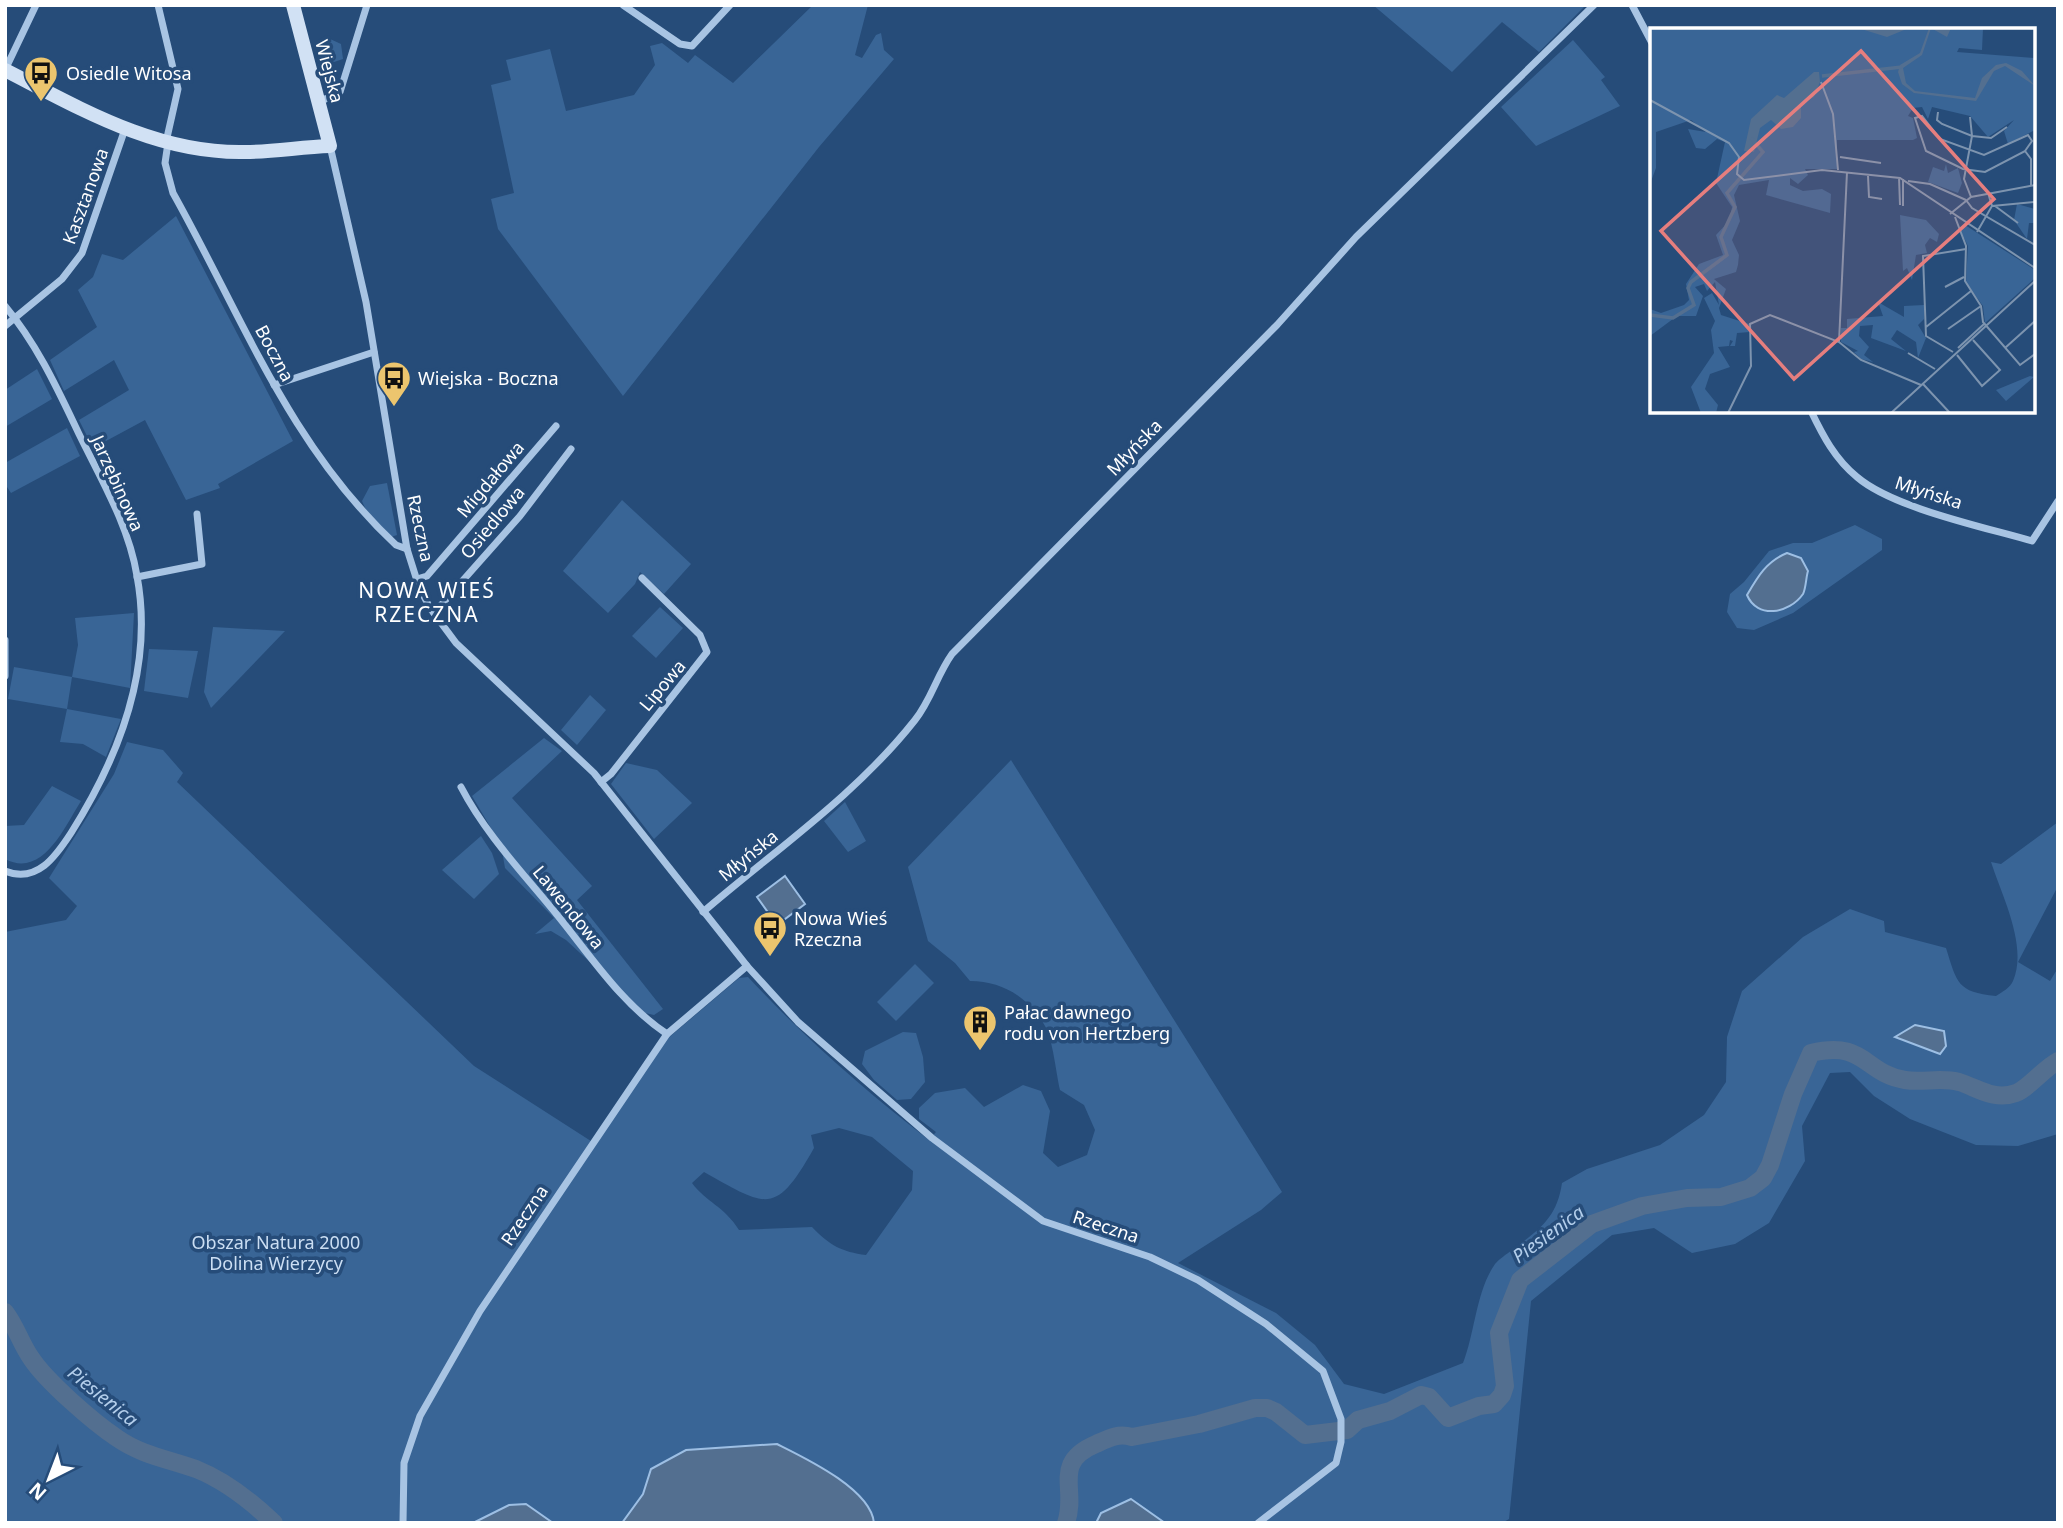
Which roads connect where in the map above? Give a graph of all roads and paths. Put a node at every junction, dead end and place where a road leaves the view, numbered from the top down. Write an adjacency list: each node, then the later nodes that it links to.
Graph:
1 (36, 5): 10 (street)
2 (158, 5): 13 (street, Boczna)
3 (293, 5): 11 (street, Wiejska)
4 (367, 5): 11 (street)
5 (623, 5): 6 (street)
6 (730, 5)
7 (1594, 5): 35 (street, Młyńska)
8 (1632, 5): 9 (street)
9 (1650, 39)
10 (5, 70): 12 (street)
11 (319, 102): 14 (street, Wiejska)
12 (125, 129): 13 (street); 16 (street, Kasztanowa)
13 (167, 143): 14 (street); 19 (street, Boczna)
14 (330, 146): 18 (street, Rzeczna)
15 (5, 306): 16 (street, Jarzębinowa)
16 (15, 318): 17 (street, Kasztanowa); 26 (street, Jarzębinowa)
17 (5, 326)
18 (374, 352): 19 (street); 25 (street, Rzeczna)
19 (274, 384): 25 (street, Boczna)
20 (1812, 413): 23 (street, Młyńska)
21 (556, 426): 28 (street, Migdałowa)
22 (571, 449): 29 (street, Osiedlowa)
23 (2058, 500)
24 (197, 514): 26 (street)
25 (407, 549): 28 (street, Rzeczna)
26 (138, 577): 34 (street, Jarzębinowa)
27 (642, 578): 32 (street, Lipowa)
28 (417, 579): 29 (street, Rzeczna)
29 (434, 613): 32 (street, Rzeczna)
30 (5, 640): 31 (street)
31 (5, 676)
32 (601, 782): 35 (street, Rzeczna)
33 (461, 788): 37 (street, Lawendowa)
34 (7, 872)
35 (703, 912): 36 (street, Rzeczna)
36 (747, 966): 37 (street, Rzeczna); 39 (street, Rzeczna)
37 (667, 1034): 38 (street, Rzeczna)
38 (403, 1523)
39 (1258, 1523)

